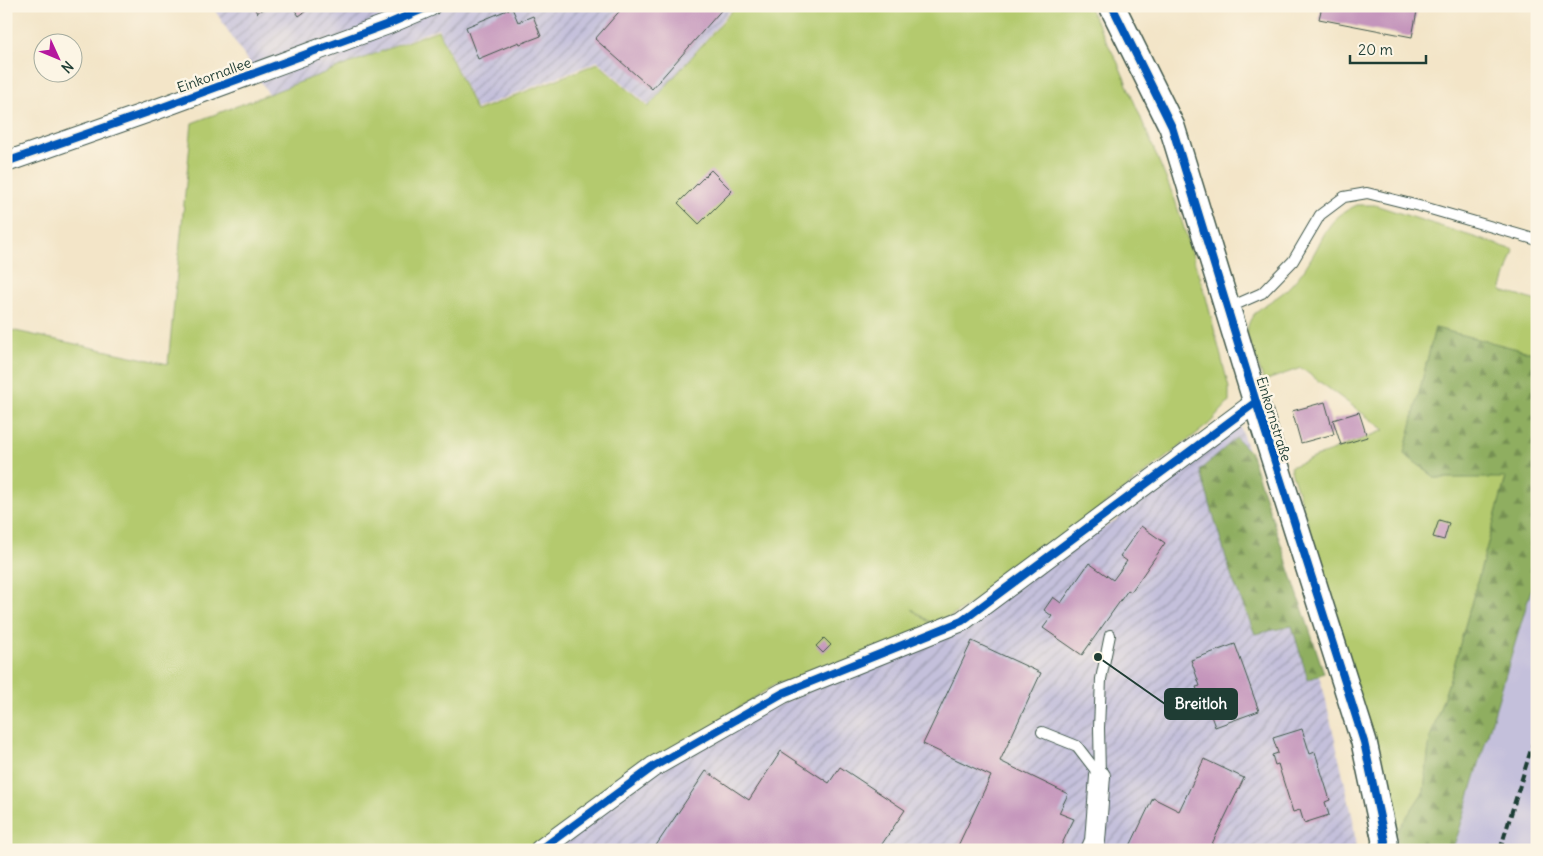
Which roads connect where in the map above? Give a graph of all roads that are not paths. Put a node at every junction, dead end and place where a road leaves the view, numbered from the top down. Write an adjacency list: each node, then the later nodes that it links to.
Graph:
1 (430, 6): 3 (street, Einkornallee)
2 (1112, 6): 5 (street, Einkornstraße)
3 (6, 162)
4 (1537, 240): 5 (lane)
5 (1227, 308): 6 (street, Einkornstraße)
6 (1256, 402): 10 (street); 12 (street, Einkornstraße)
7 (1110, 635): 9 (lane)
8 (1042, 732): 9 (lane)
9 (1100, 776): 11 (street)
10 (540, 850)
11 (1091, 850)
12 (1383, 850)

